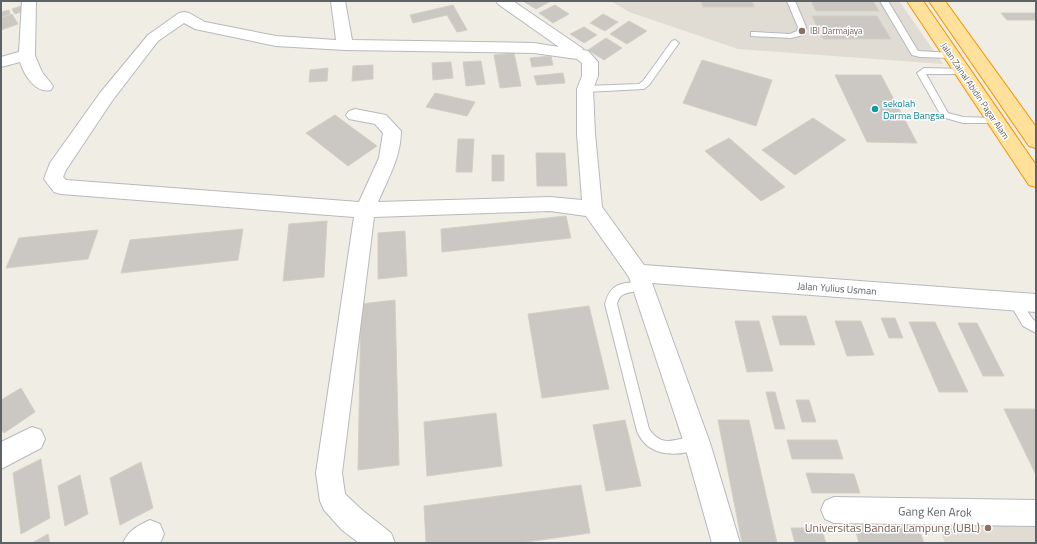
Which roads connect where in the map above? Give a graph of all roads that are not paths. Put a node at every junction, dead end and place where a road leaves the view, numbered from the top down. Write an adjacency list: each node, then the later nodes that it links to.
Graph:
1 (29, 1): 12 (street)
2 (338, 1): 11 (street)
3 (503, 1): 13 (street)
4 (791, 1): 9 (lane)
5 (884, 1): 15 (lane)
6 (915, 1): 15 (highway, Jalan Zainal Abidin Pagar Alam)
7 (936, 1): 16 (highway, Jalan Zainal Abidin Pagar Alam)
8 (183, 8): 11 (street); 24 (street)
9 (754, 34)
10 (675, 43): 18 (lane)
11 (345, 45): 13 (street)
12 (25, 55): 14 (street); 17 (street)
13 (582, 55): 18 (street)
14 (1, 62)
15 (957, 63): 16 (highway); 20 (highway, Jalan Zainal Abidin Pagar Alam); 20 (lane)
16 (981, 64): 21 (highway, Jalan Zainal Abidin Pagar Alam)
17 (45, 86)
18 (586, 89): 23 (street)
19 (355, 115): 24 (street)
20 (995, 121): 22 (highway, Jalan Zainal Abidin Pagar Alam)
21 (1036, 141)
22 (1036, 180)
23 (592, 208): 24 (street); 25 (street)
24 (365, 210): 34 (street)
25 (640, 279): 26 (street, Jalan Yulius Usman); 30 (street); 30 (lane)
26 (1014, 301): 27 (street, Jalan Yulius Usman); 28 (lane)
27 (1036, 303)
28 (1036, 328)
29 (32, 439): 31 (street)
30 (697, 443): 35 (street)
31 (1, 456)
32 (834, 510): 33 (street, Gang Ken Arok)
33 (1036, 513)
34 (381, 543)
35 (726, 543)

